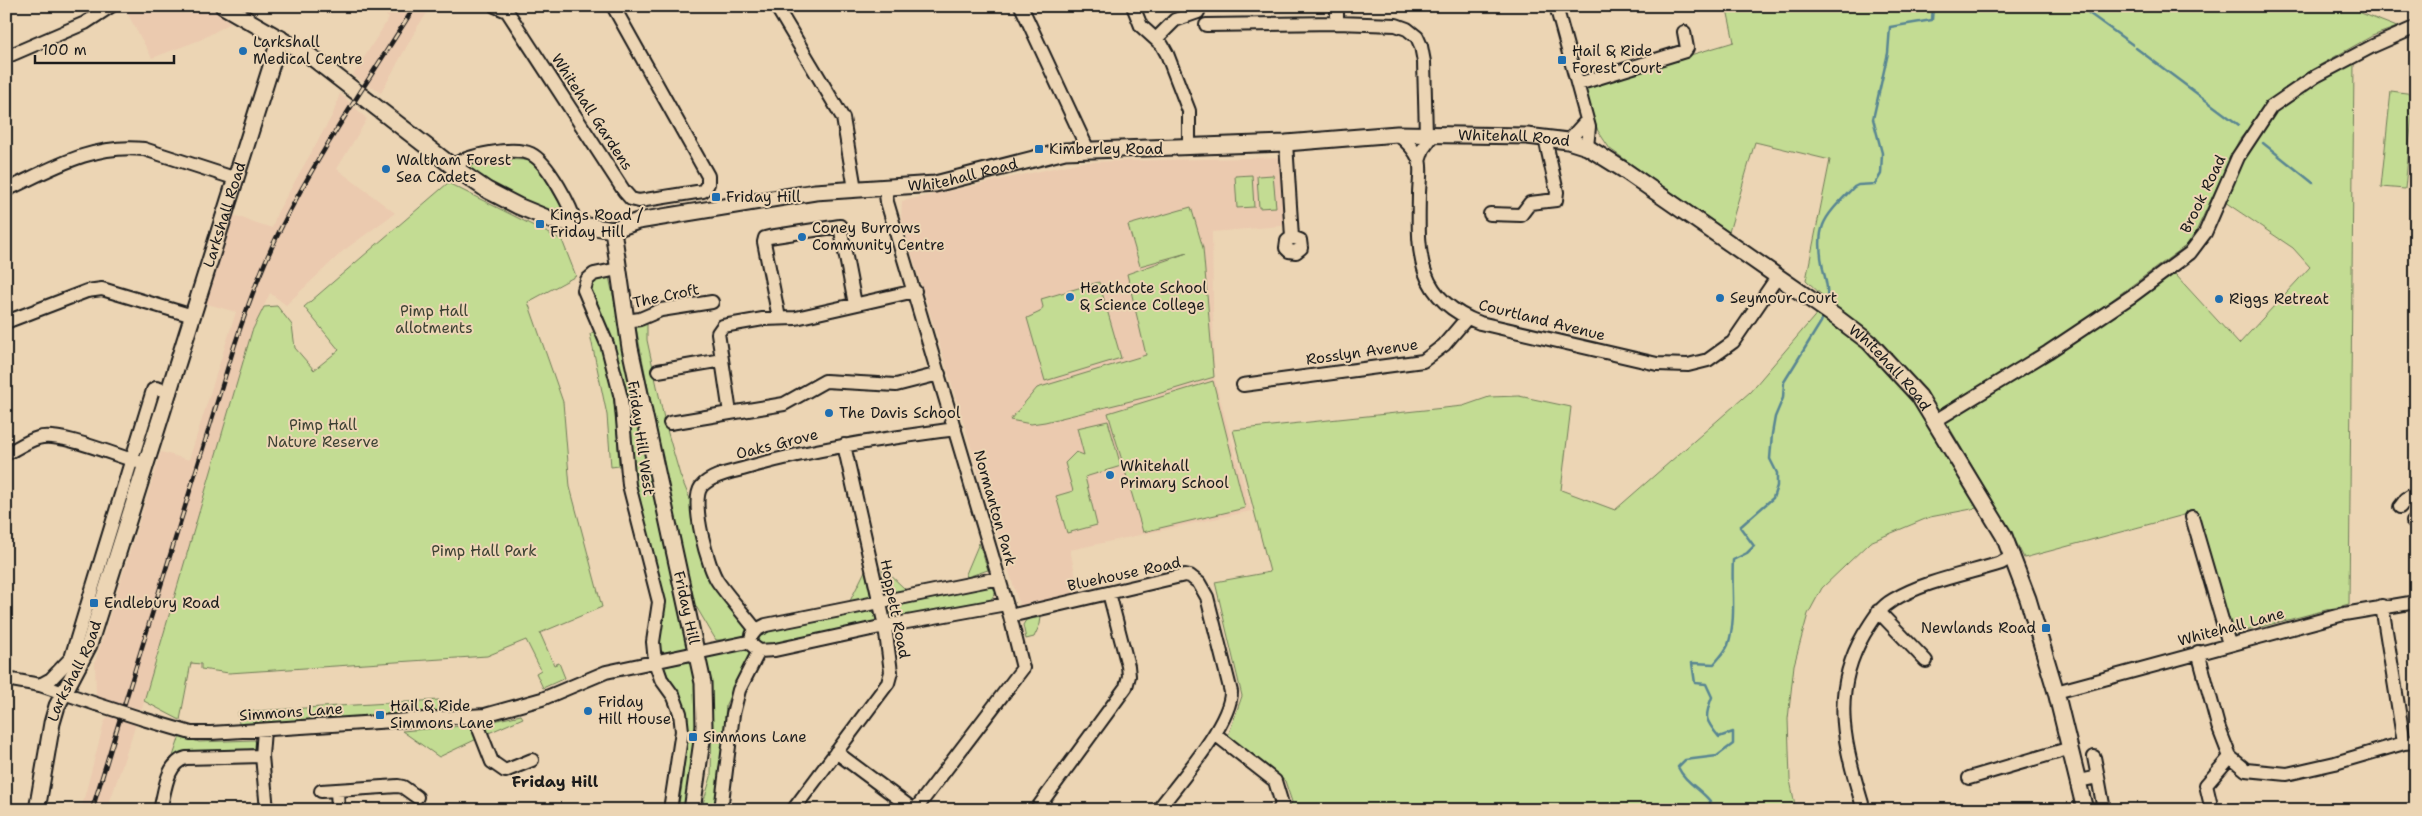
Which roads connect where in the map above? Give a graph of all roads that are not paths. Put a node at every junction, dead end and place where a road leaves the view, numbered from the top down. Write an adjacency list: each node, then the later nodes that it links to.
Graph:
1 (111, 6): 17 (street)
2 (223, 6): 15 (main road)
3 (613, 6): 34 (street, Whitehall Gardens)
4 (776, 6): 32 (street)
5 (1021, 6): 27 (street)
6 (1133, 6): 16 (street)
7 (1337, 6): 11 (street)
8 (1556, 6): 18 (street)
9 (501, 7): 34 (street, Whitehall Gardens)
10 (1198, 12): 16 (street)
11 (1337, 23): 12 (street); 21 (street)
12 (1206, 24)
13 (2416, 27): 56 (street, Brook Road)
14 (1684, 32): 18 (street)
15 (280, 38): 29 (main road); 30 (main road, Larkshall Road)
16 (1156, 39): 25 (street)
17 (6, 57)
18 (1578, 84): 19 (street)
19 (1587, 120): 23 (street); 26 (street)
20 (1397, 134): 21 (main road, Whitehall Road); 24 (main road, Whitehall Road); 28 (street)
21 (1430, 134): 22 (main road, Whitehall Road); 28 (street)
22 (1545, 138): 23 (main road, Whitehall Road); 35 (street)
23 (1568, 142): 26 (main road, Whitehall Road)
24 (1286, 143): 25 (main road, Whitehall Road); 39 (street)
25 (1189, 147): 27 (main road, Whitehall Road)
26 (1587, 147): 41 (main road, Whitehall Road)
27 (1088, 150): 31 (main road, Whitehall Road)
28 (1419, 160): 47 (street, Courtland Avenue)
29 (452, 166): 37 (main road); 37 (street)
30 (237, 179): 33 (street); 45 (main road, Larkshall Road)
31 (885, 187): 32 (main road, Whitehall Road); 42 (street, Normanton Park)
32 (855, 189): 36 (main road, Whitehall Road)
33 (6, 190)
34 (671, 197): 36 (street)
35 (1490, 214)
36 (673, 215): 38 (main road, Whitehall Road)
37 (576, 225): 38 (main road)
38 (613, 230): 40 (main road, Friday Hill)
39 (1292, 237)
40 (618, 269): 48 (main road, Friday Hill); 82 (street, Friday Hill West)
41 (1778, 276): 47 (street, Courtland Avenue); 56 (main road, Whitehall Road)
42 (914, 291): 44 (street); 52 (street, Normanton Park)
43 (712, 302): 48 (street, The Croft)
44 (855, 304): 46 (street); 46 (street)
45 (193, 316): 49 (street); 54 (main road, Larkshall Road)
46 (779, 318): 50 (street)
47 (1467, 318): 53 (street, Rosslyn Avenue)
48 (626, 321): 80 (main road, Friday Hill)
49 (6, 322)
50 (722, 360): 51 (street); 55 (street)
51 (658, 371)
52 (939, 374): 55 (street); 58 (street, Normanton Park)
53 (1243, 385)
54 (170, 392): 61 (street, Larkshall Road); 62 (main road, Larkshall Road)
55 (730, 413): 57 (street)
56 (1935, 421): 66 (main road, Whitehall Road)
57 (670, 423)
58 (955, 429): 59 (street, Oaks Grove); 67 (street, Normanton Park)
59 (844, 445): 69 (street, Hoppett Road); 75 (street, Oaks Grove)
60 (6, 454): 61 (street)
61 (132, 460): 62 (street); 84 (street, Larkshall Road)
62 (147, 464): 85 (main road, Larkshall Road)
63 (2416, 493): 64 (street)
64 (2400, 507)
65 (2192, 517): 77 (street)
66 (2013, 556): 73 (street); 86 (main road, Whitehall Road)
67 (999, 578): 69 (street); 72 (street, Normanton Park)
68 (1109, 594): 72 (street, Bluehouse Road); 89 (street, Bluehouse Road); 112 (street)
69 (878, 602): 74 (street, Hoppett Road); 75 (street)
70 (2416, 602): 71 (street, Whitehall Lane)
71 (2382, 606): 77 (street, Whitehall Lane); 90 (street)
72 (1008, 610): 74 (street, Bluehouse Road); 111 (street, Normanton Park)
73 (1878, 610): 81 (street); 115 (street)
74 (885, 626): 78 (street, Bluehouse Road); 92 (street, Hoppett Road)
75 (756, 630): 76 (street)
76 (748, 642): 78 (street); 80 (street, Simmons Lane)
77 (2229, 644): 79 (street, Whitehall Lane)
78 (759, 651): 109 (street)
79 (2198, 652): 86 (street, Whitehall Lane); 95 (street)
80 (696, 653): 82 (street, Simmons Lane); 108 (main road, Friday Hill)
81 (1926, 661)
82 (655, 662): 87 (street, Simmons Lane); 107 (street, Friday Hill West)
83 (6, 680): 84 (street)
84 (40, 684): 85 (street)
85 (65, 692): 88 (street, Simmons Lane, bridge); 103 (main road, Larkshall Road)
86 (2056, 692): 91 (main road, Whitehall Road)
87 (474, 716): 88 (street, Simmons Lane); 96 (street)
88 (264, 730): 93 (street)
89 (1215, 734): 113 (street, Bluehouse Road); 114 (street)
90 (2410, 743): 95 (street)
91 (2071, 748): 98 (street); 99 (main road, Whitehall Road)
92 (836, 752): 110 (street, Hoppett Road); 111 (street)
93 (262, 756): 104 (street); 105 (street)
94 (2094, 757): 97 (street)
95 (2230, 757): 118 (street)
96 (532, 760)
97 (2098, 777): 99 (street); 117 (street)
98 (1968, 778)
99 (2079, 781): 116 (main road, Whitehall Road)
100 (337, 790): 101 (street); 102 (street); 106 (street)
101 (321, 791)
102 (417, 797)
103 (37, 810)
104 (160, 810)
105 (267, 810)
106 (338, 810)
107 (670, 810)
108 (692, 810)
109 (721, 810)
110 (793, 810)
111 (914, 810)
112 (1036, 810)
113 (1158, 810)
114 (1279, 810)
115 (1864, 810)
116 (2084, 810)
117 (2104, 810)
118 (2212, 810)

